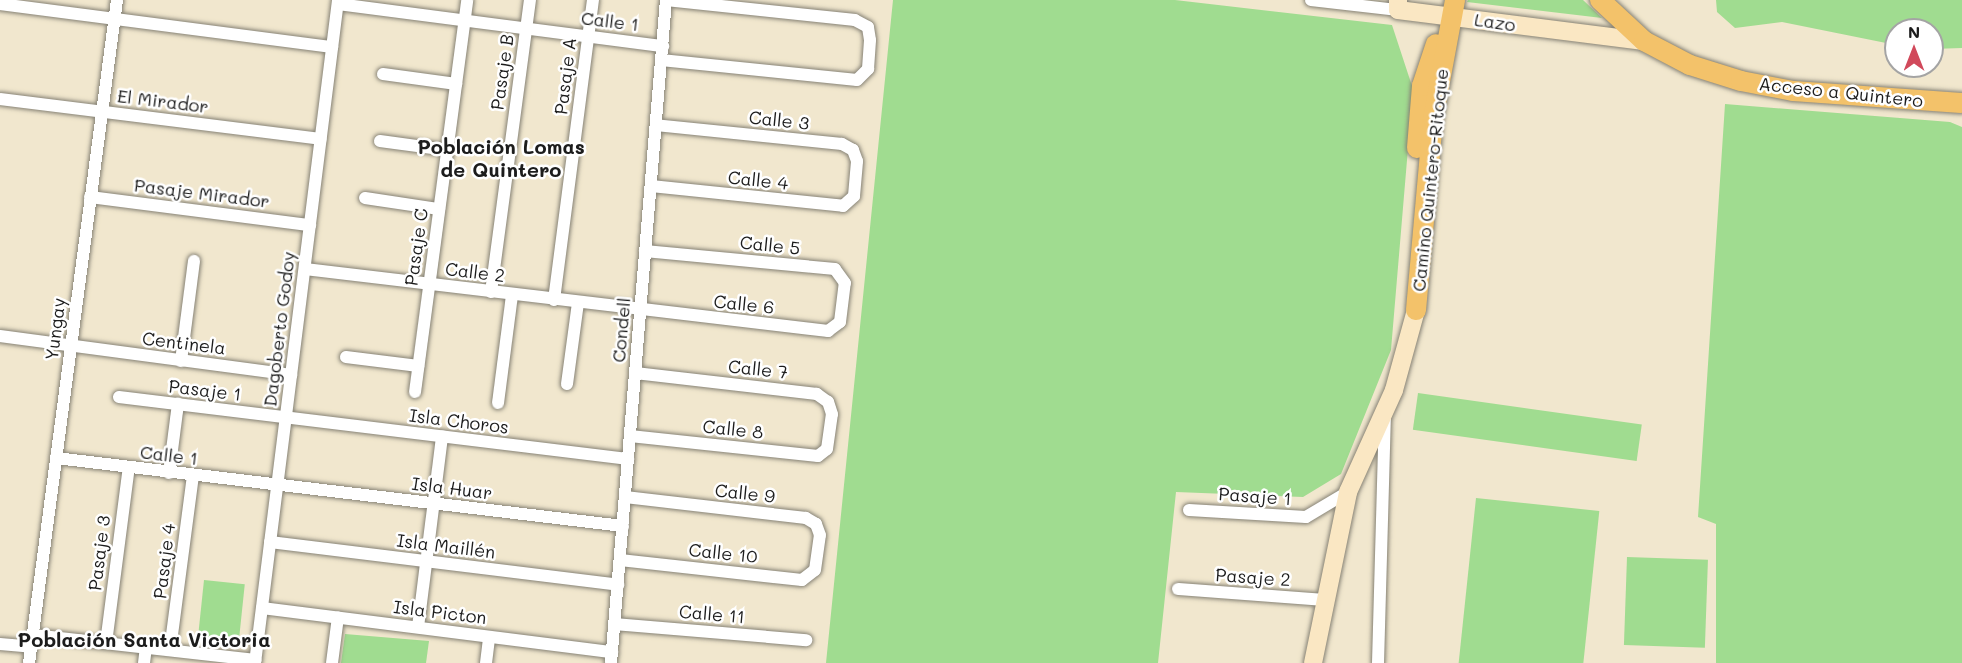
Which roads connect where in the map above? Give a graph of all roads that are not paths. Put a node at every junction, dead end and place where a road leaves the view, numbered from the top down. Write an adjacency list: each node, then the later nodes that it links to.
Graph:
1 (117, 0): 12 (street, Yungay)
2 (467, 0): 13 (street, Pasaje C)
3 (530, 0): 14 (street, Pasaje B)
4 (593, 0): 15 (street, Pasaje A)
5 (666, 0): 17 (street, Condell); 19 (street)
6 (1311, 0): 10 (street, Lazo)
7 (1600, 0): 16 (main road, Acceso a Quintero)
8 (338, 2): 13 (street, Calle 1); 18 (street, Dagoberto Godoy)
9 (0, 4): 12 (street)
10 (1398, 5): 11 (main road, Lazo)
11 (1453, 8): 16 (main road, Lazo); 22 (main road, Camino Quintero-Ritoque); 26 (main road, Camino Quintero-Ritoque)
12 (114, 18): 18 (street); 25 (street, Yungay)
13 (464, 20): 14 (street, Calle 1); 21 (street, Pasaje C)
14 (526, 28): 15 (street, Calle 1); 41 (street, Pasaje B)
15 (588, 36): 17 (street, Calle 1); 43 (street, Pasaje A)
16 (1644, 41): 24 (main road, Acceso a Quintero)
17 (663, 46): 19 (street, Condell)
18 (332, 47): 28 (street, Dagoberto Godoy)
19 (661, 60): 27 (street, Condell)
20 (383, 74): 21 (street)
21 (456, 84): 30 (street, Pasaje C)
22 (1422, 86): 26 (main road); 45 (main road, Camino Quintero-Ritoque)
23 (0, 99): 25 (street, El Mirador)
24 (1962, 103)
25 (102, 112): 28 (street, El Mirador); 33 (street, Yungay)
26 (1434, 112): 45 (main road, Camino Quintero-Ritoque)
27 (656, 125): 31 (street, Condell); 32 (street, Calle 3)
28 (321, 139): 36 (street, Dagoberto Godoy)
29 (380, 141): 30 (street)
30 (447, 150): 35 (street, Pasaje C)
31 (651, 186): 32 (street, Calle 4); 37 (street, Condell)
32 (854, 193)
33 (90, 197): 36 (street, Pasaje Mirador); 49 (street, Yungay)
34 (365, 198): 35 (street)
35 (439, 209): 40 (street, Pasaje C)
36 (310, 225): 39 (street, Dagoberto Godoy)
37 (645, 251): 46 (street, Condell); 47 (street, Calle 5)
38 (194, 261): 51 (street)
39 (305, 269): 40 (street, Calle 2); 54 (street, Dagoberto Godoy)
40 (429, 284): 41 (street, Calle 2); 52 (street, Pasaje C)
41 (491, 292): 42 (street, Calle 2)
42 (512, 295): 43 (street, Calle 2); 58 (street)
43 (554, 300): 44 (street, Calle 2)
44 (578, 303): 46 (street, Calle 2); 55 (street)
45 (1416, 310): 60 (main road, Camino Quintero-Ritoque)
46 (640, 311): 47 (street, Calle 6); 53 (street, Condell)
47 (840, 322)
48 (0, 336): 49 (street, Centinela)
49 (71, 346): 51 (street, Centinela); 65 (street, Yungay)
50 (346, 357): 52 (street)
51 (182, 361): 54 (street, Centinela)
52 (418, 366): 56 (street, Pasaje C)
53 (635, 373): 62 (street, Condell); 64 (street, Calle 7)
54 (291, 375): 61 (street, Dagoberto Godoy)
55 (567, 384)
56 (415, 392)
57 (119, 397): 59 (street, Pasaje 1)
58 (498, 403)
59 (178, 404): 61 (street, Pasaje 1); 68 (street)
60 (1385, 410): 71 (main road, Camino Quintero-Ritoque); 101 (street)
61 (286, 418): 63 (street, Isla Choros); 70 (street, Dagoberto Godoy)
62 (630, 436): 64 (street, Calle 8); 66 (street, Condell)
63 (442, 437): 66 (street, Isla Choros); 73 (street)
64 (827, 446)
65 (56, 458): 67 (street, Calle 1); 89 (street, Yungay)
66 (628, 459): 72 (street, Condell)
67 (129, 467): 68 (street, Calle 1); 90 (street, Pasaje 3)
68 (169, 473): 69 (street, Calle 1)
69 (193, 476): 70 (street, Calle 1); 93 (street, Pasaje 4)
70 (277, 486): 73 (street, Isla Huar); 76 (street, Dagoberto Godoy)
71 (1348, 492): 74 (street, Pasaje 1); 82 (main road, Camino Quintero-Ritoque)
72 (625, 497): 75 (street, Condell); 79 (street, Calle 9)
73 (435, 504): 75 (street, Isla Huar); 78 (street)
74 (1189, 510)
75 (622, 526): 77 (street, Condell)
76 (270, 542): 78 (street, Isla Maillén); 83 (street, Dagoberto Godoy)
77 (620, 560): 79 (street, Calle 10); 80 (street, Condell)
78 (427, 562): 80 (street, Isla Maillén); 86 (street)
79 (815, 566)
80 (618, 585): 85 (street, Condell)
81 (1178, 589): 82 (street, Pasaje 2)
82 (1326, 600): 100 (main road, Camino Quintero-Ritoque)
83 (262, 608): 84 (street, Isla Picton); 95 (street, Dagoberto Godoy)
84 (338, 617): 86 (street, Isla Picton); 98 (street)
85 (614, 624): 88 (street, Calle 11); 94 (street, Condell)
86 (418, 627): 87 (street, Isla Picton)
87 (489, 637): 94 (street, Isla Picton); 99 (street)
88 (806, 640)
89 (32, 641): 90 (street); 91 (street); 96 (street, Yungay)
90 (106, 643): 92 (street)
91 (0, 644)
92 (146, 647): 93 (street); 97 (street)
93 (170, 650): 95 (street)
94 (612, 657)
95 (255, 661)
96 (29, 663)
97 (144, 663)
98 (333, 663)
99 (486, 663)
100 (1313, 663)
101 (1378, 663)

